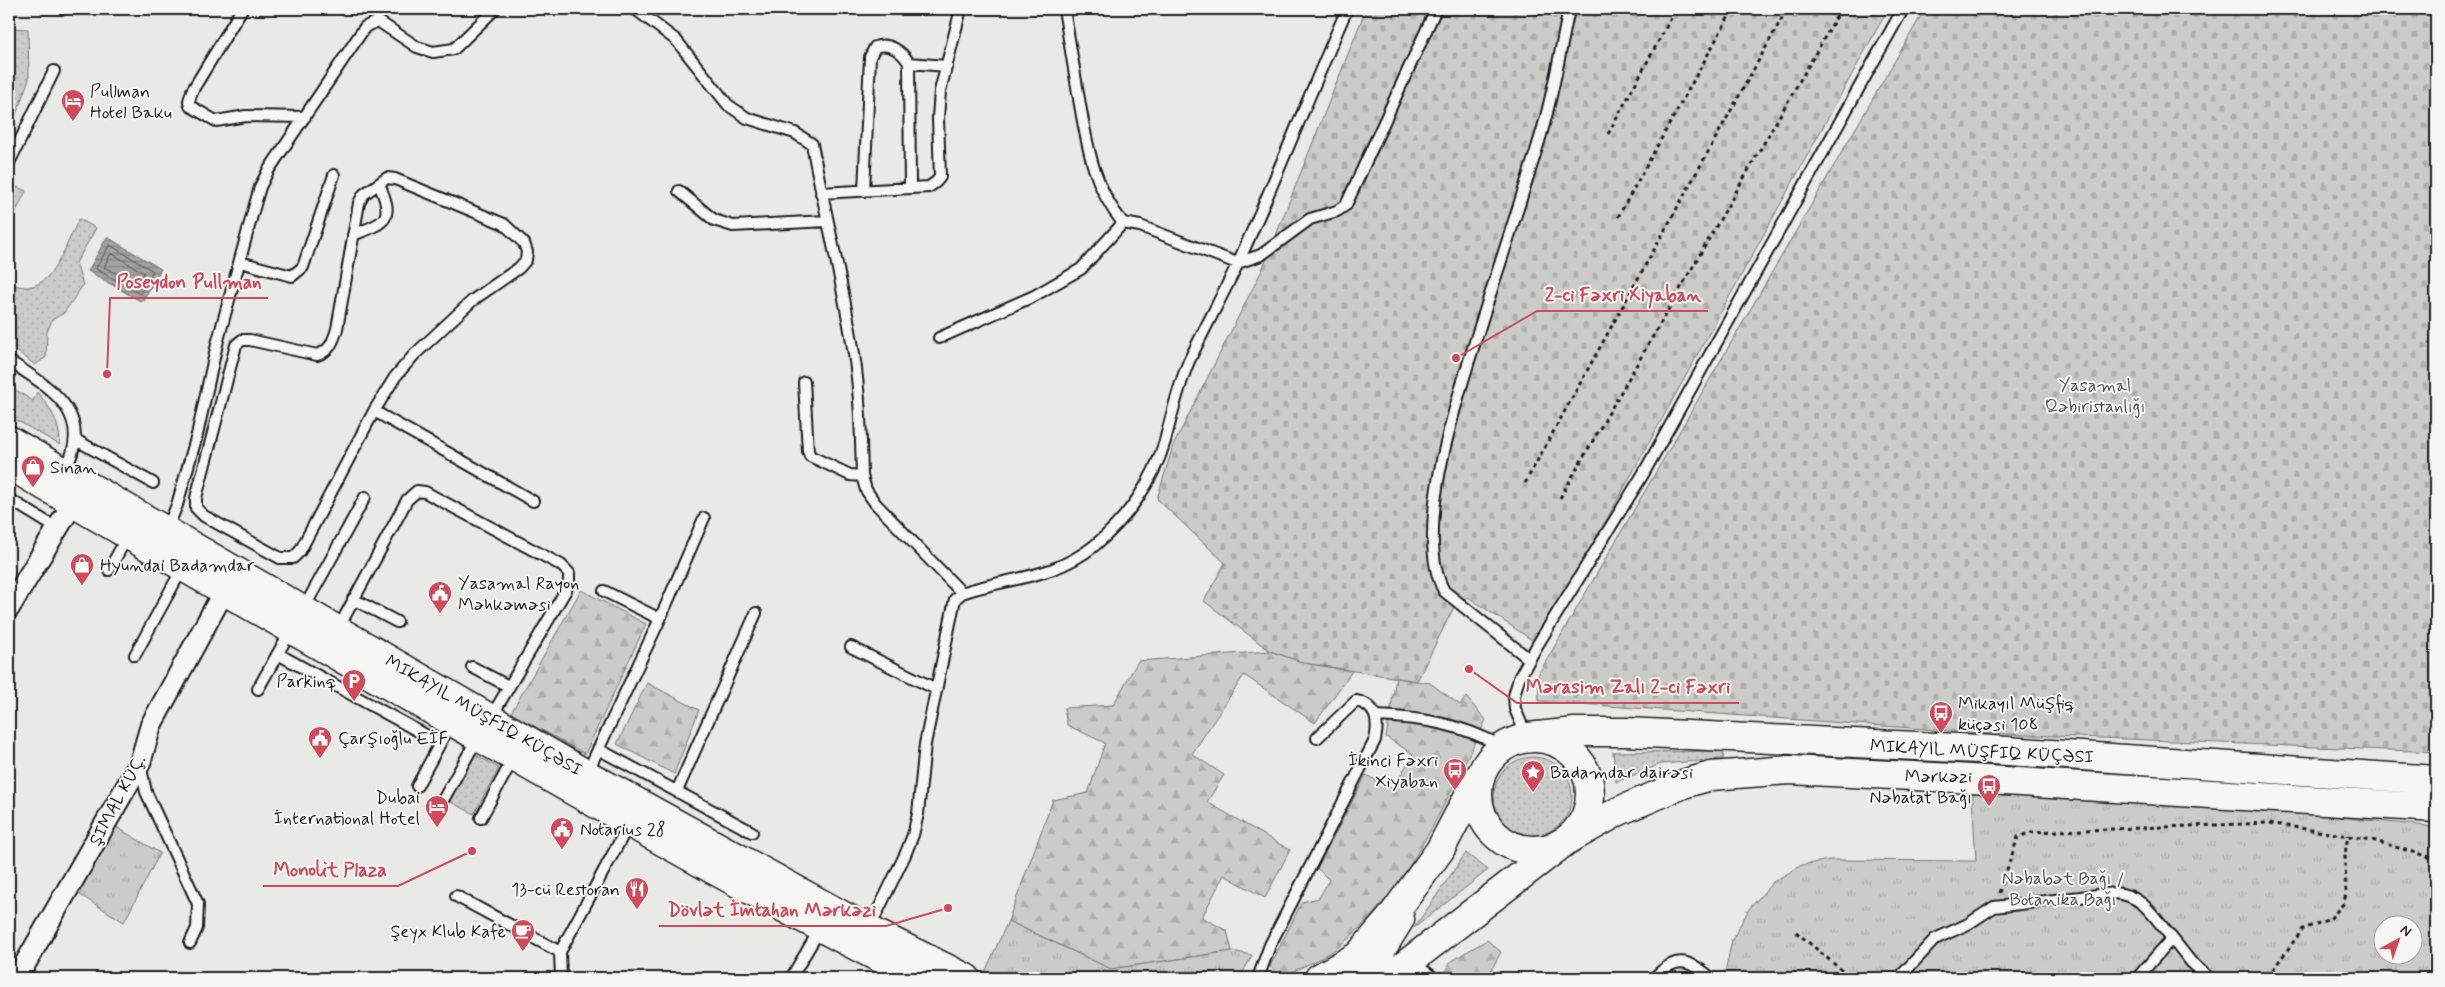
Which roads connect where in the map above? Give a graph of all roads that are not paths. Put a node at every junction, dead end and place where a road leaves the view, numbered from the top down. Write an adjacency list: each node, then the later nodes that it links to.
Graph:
1 (242, 9): 13 (lane)
2 (495, 9): 13 (lane)
3 (636, 9): 20 (lane)
4 (961, 9): 11 (lane)
5 (1064, 9): 22 (lane)
6 (1347, 9): 25 (lane)
7 (1436, 9): 25 (lane)
8 (1569, 9): 61 (lane)
9 (1903, 9): 61 (lane)
10 (909, 63): 11 (lane); 17 (lane); 19 (lane)
11 (947, 66): 17 (lane)
12 (54, 71): 14 (lane)
13 (305, 117): 24 (lane)
14 (9, 162)
15 (334, 175): 24 (lane)
16 (379, 184): 23 (lane); 23 (lane); 29 (lane)
17 (910, 188): 19 (lane)
18 (679, 191): 21 (lane)
19 (864, 191): 20 (lane)
20 (821, 193): 21 (lane)
21 (827, 221): 36 (lane)
22 (1123, 223): 25 (lane); 26 (lane)
23 (353, 235): 31 (lane)
24 (240, 262): 30 (lane)
25 (1237, 263): 50 (lane)
26 (939, 338)
27 (9, 361): 33 (lane)
28 (804, 382): 36 (lane)
29 (374, 411): 31 (lane); 40 (lane)
30 (196, 435): 31 (lane); 44 (lane)
31 (213, 439)
32 (9, 440): 35 (main road)
33 (76, 440): 35 (lane); 37 (lane)
34 (9, 465): 41 (main road)
35 (64, 473): 44 (main road)
36 (862, 476): 50 (lane)
37 (153, 483)
38 (365, 497): 55 (lane)
39 (9, 499): 43 (lane)
40 (533, 501)
41 (73, 503): 43 (street); 45 (main road)
42 (704, 518): 54 (lane)
43 (58, 529): 52 (street)
44 (166, 532): 55 (main road)
45 (128, 536): 46 (main road); 47 (lane)
46 (183, 568): 48 (main road); 60 (lane)
47 (109, 570)
48 (224, 591): 55 (main road); 73 (street, ŞIMAL KÜÇ.)
49 (604, 591): 54 (lane)
50 (962, 593): 65 (lane)
51 (353, 599): 56 (lane); 57 (lane); 63 (lane)
52 (9, 608)
53 (756, 613): 78 (lane)
54 (660, 619): 71 (lane)
55 (297, 620): 57 (main road); 59 (lane); 68 (main road)
56 (397, 622)
57 (337, 631): 67 (main road)
58 (851, 647): 65 (lane)
59 (278, 654): 64 (lane); 68 (lane)
60 (135, 655)
61 (1529, 659): 70 (lane)
62 (472, 667): 63 (lane)
63 (508, 686): 67 (lane)
64 (258, 689)
65 (936, 689): 88 (lane)
66 (1376, 716): 69 (lane); 70 (lane); 98 (lane)
67 (484, 728): 68 (main road); 72 (main road); 75 (main road); 79 (lane)
68 (446, 732): 77 (lane)
69 (1317, 738)
70 (1516, 742): 74 (main road); 76 (main road); 84 (main road)
71 (598, 749): 75 (lane); 78 (lane)
72 (514, 757): 81 (lane); 82 (main road)
73 (140, 763): 90 (lane); 93 (street, ŞIMAL KÜÇ.)
74 (1483, 768): 84 (main road); 85 (main road)
75 (586, 774): 88 (main road)
76 (2436, 780)
77 (418, 786)
78 (677, 791): 83 (lane)
79 (443, 800)
80 (2436, 808): 84 (main road)
81 (482, 818)
82 (630, 823): 87 (main road); 91 (lane)
83 (752, 832)
84 (1566, 841): 92 (main road)
85 (1440, 850): 92 (main road); 99 (main road)
86 (456, 896): 91 (lane)
87 (821, 928): 95 (lane); 96 (main road)
88 (868, 930): 97 (main road)
89 (2172, 938): 103 (lane); 104 (lane); 105 (lane)
90 (190, 942)
91 (560, 952): 94 (lane)
92 (1393, 975): 100 (lane)
93 (17, 978)
94 (561, 978)
95 (791, 978)
96 (919, 978)
97 (966, 978)
98 (1258, 978)
99 (1320, 978)
100 (1434, 978)
101 (1654, 978): 102 (lane)
102 (1711, 978)
103 (1899, 978)
104 (2137, 978)
105 (2209, 978)

